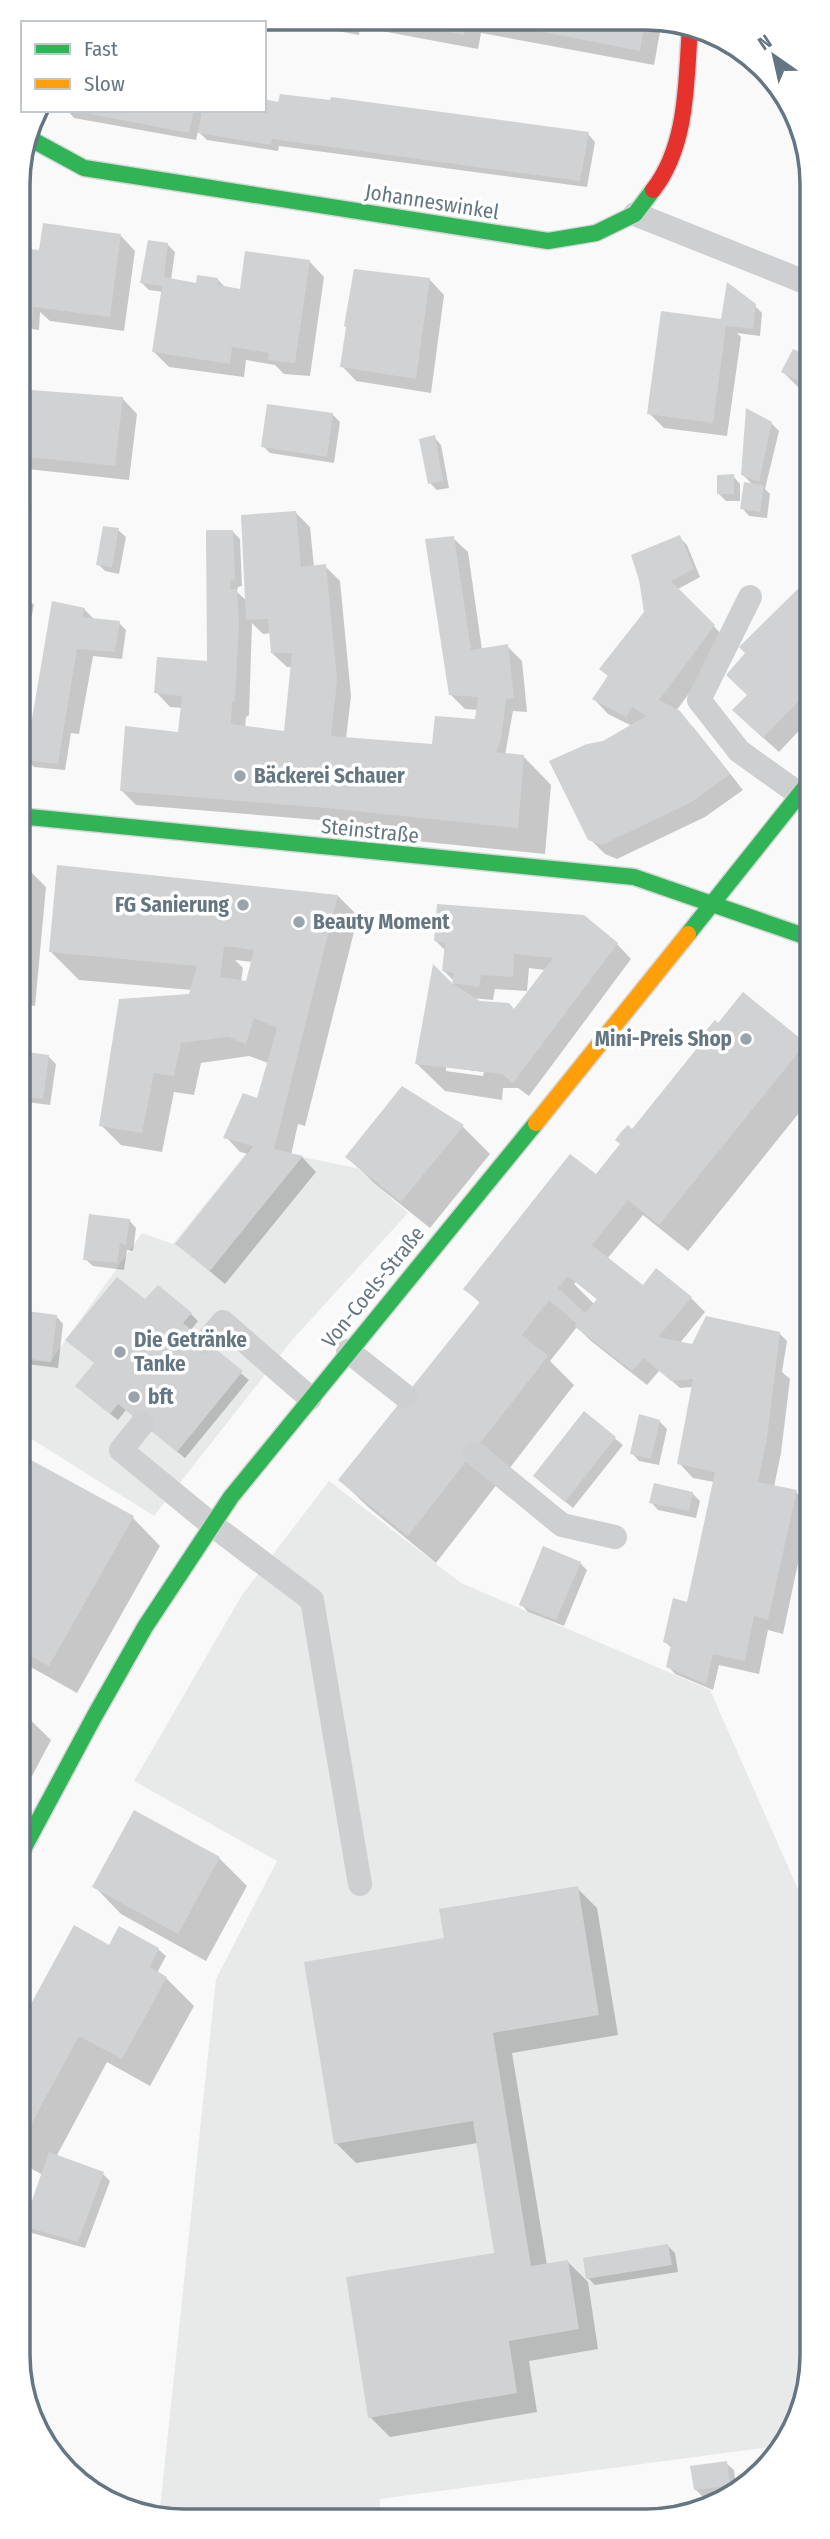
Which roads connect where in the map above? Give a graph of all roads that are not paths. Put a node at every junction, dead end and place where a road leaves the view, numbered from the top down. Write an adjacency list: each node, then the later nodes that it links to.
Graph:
1 (689, 36): 3 (street, Johanneswinkel)
2 (36, 142): 3 (street, Johanneswinkel)
3 (635, 214): 4 (lane)
4 (800, 280)
5 (750, 597): 6 (lane)
6 (800, 785)
7 (800, 794): 9 (street, Von-Coels-Straße)
8 (30, 817): 9 (street, Steinstraße)
9 (714, 902): 10 (street, Steinstraße); 12 (street, Von-Coels-Straße)
10 (800, 934)
11 (206, 1342): 14 (lane)
12 (348, 1351): 13 (lane); 14 (street, Von-Coels-Straße)
13 (405, 1396)
14 (310, 1398): 17 (street, Von-Coels-Straße)
15 (142, 1424): 17 (lane)
16 (474, 1453): 18 (lane)
17 (211, 1524): 19 (street, Von-Coels-Straße); 20 (lane)
18 (615, 1537)
19 (30, 1836)
20 (360, 1884)

